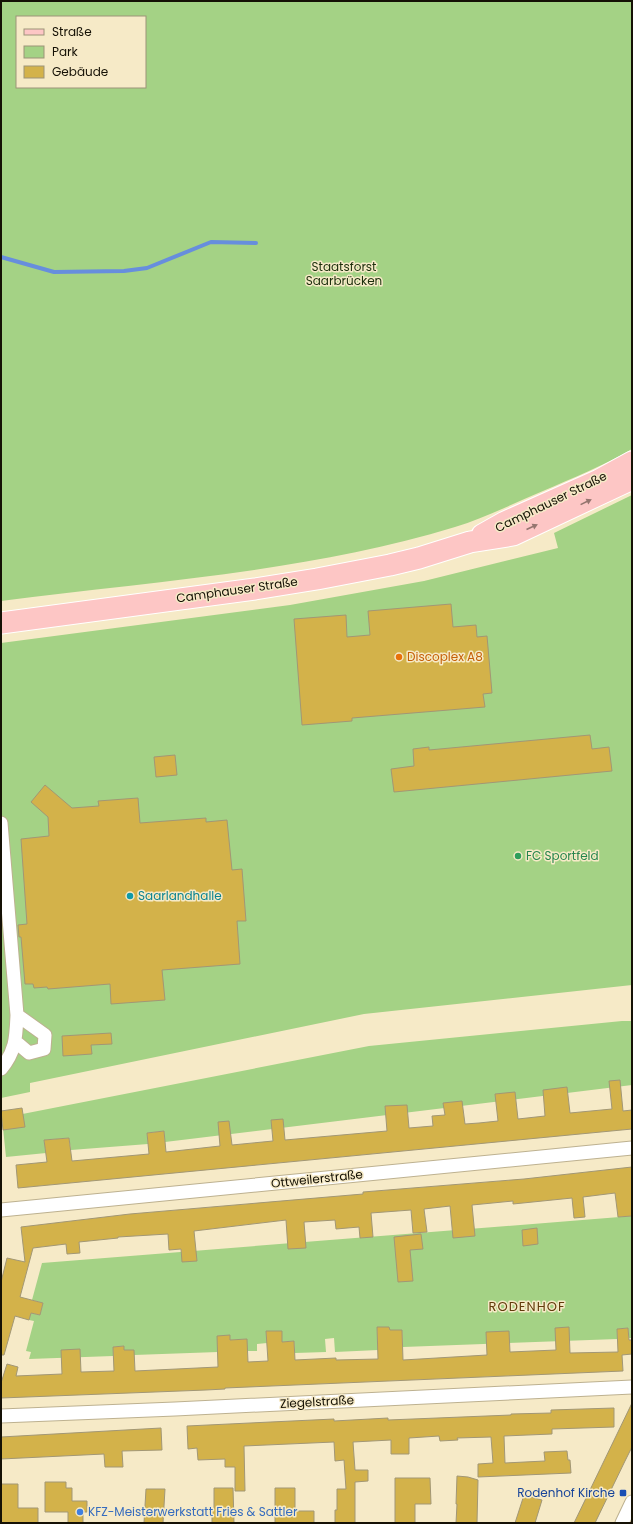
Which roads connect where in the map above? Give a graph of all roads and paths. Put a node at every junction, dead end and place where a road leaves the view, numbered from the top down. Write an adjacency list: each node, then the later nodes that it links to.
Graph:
1 (632, 462): 3 (main road, Camphauser Straße)
2 (632, 479): 3 (main road, Camphauser Straße, one-way to 2)
3 (470, 542): 4 (main road, Camphauser Straße)
4 (1, 623)
5 (1, 823): 6 (street)
6 (16, 1015): 7 (street); 7 (street)
7 (16, 1042): 8 (street)
8 (1, 1069)
9 (632, 1148): 10 (street, Ottweilerstraße)
10 (1, 1210)
11 (632, 1387): 12 (street, Ziegelstraße)
12 (1, 1416)
13 (632, 1502): 14 (street)
14 (622, 1523)

